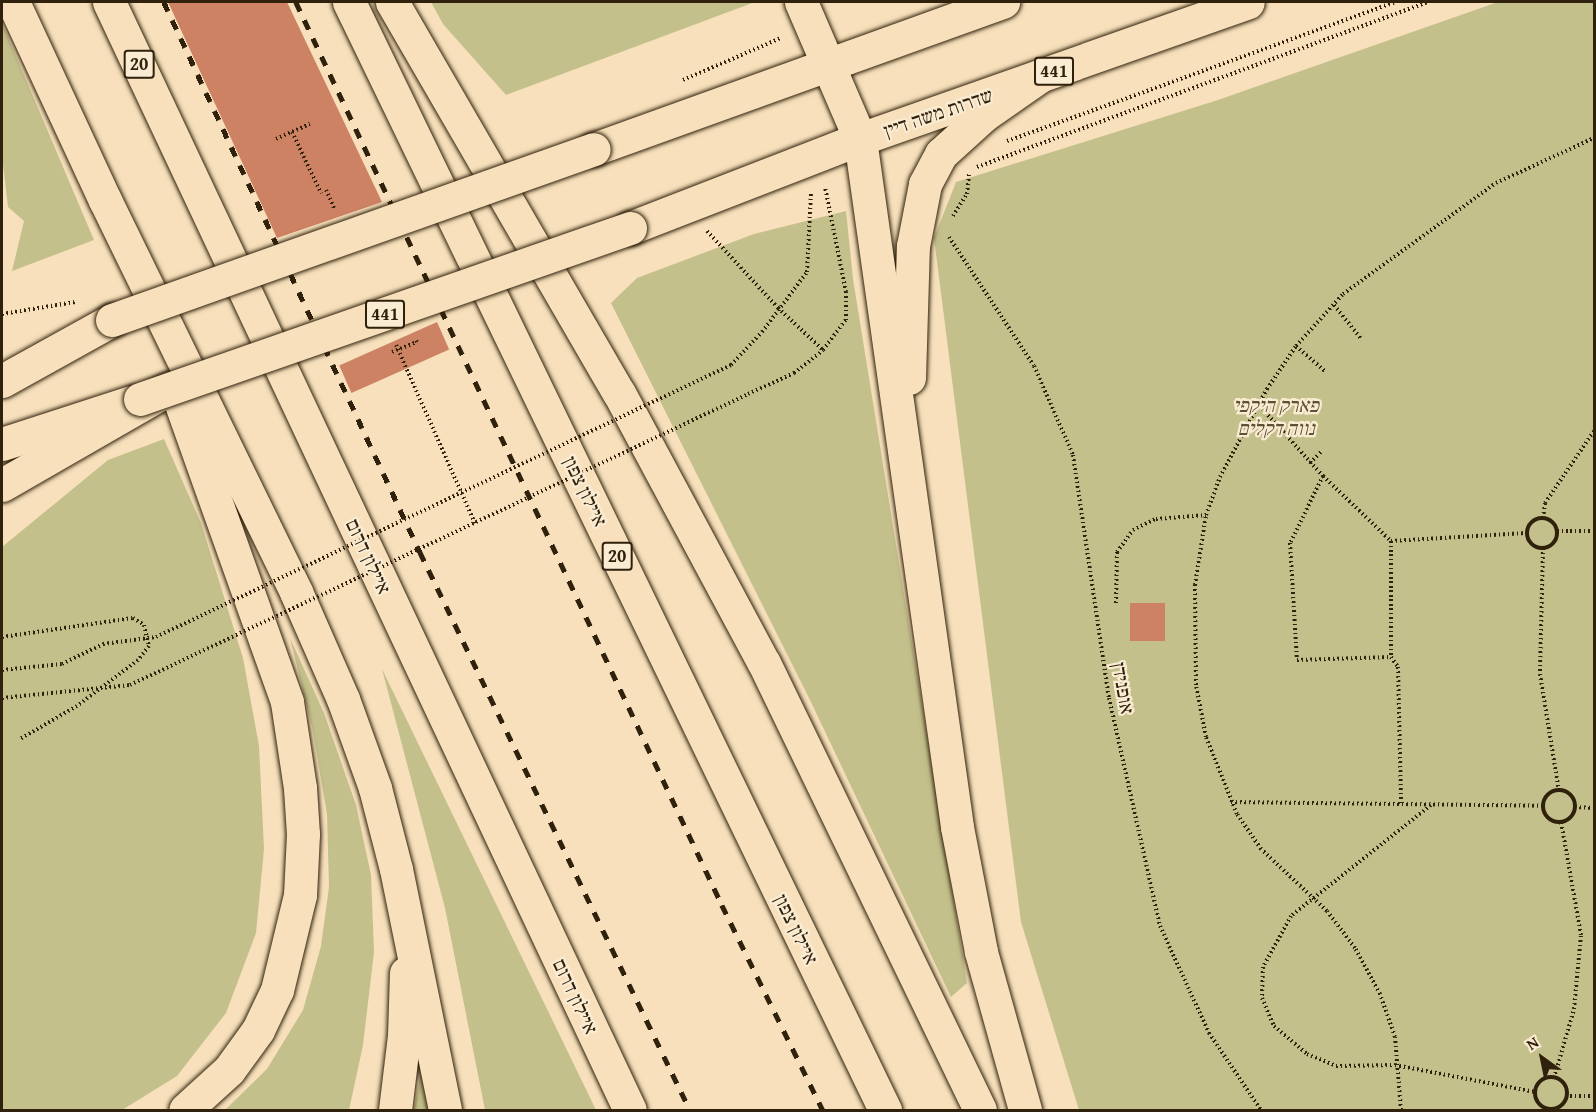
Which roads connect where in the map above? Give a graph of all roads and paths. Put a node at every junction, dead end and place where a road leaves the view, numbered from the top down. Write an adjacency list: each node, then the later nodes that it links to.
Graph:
1 (13, 2): 25 (main road)
2 (109, 2): 85 (main road, איילון דרום / 20)
3 (349, 2): 86 (main road, איילון צפון / 20)
4 (392, 2): 87 (main road)
5 (1004, 2): 10 (main road)
6 (1248, 2): 11 (main road, שדרות משה דיין / 441)
7 (1396, 2): 18 (path)
8 (1427, 2): 19 (path)
9 (802, 4): 10 (main road); 12 (path)
10 (828, 62): 17 (main road); 34 (main road, bridge)
11 (1040, 76): 17 (main road, שדרות משה דיין / 441); 49 (main road)
12 (676, 83)
13 (310, 124): 14 (path)
14 (292, 132): 16 (path); 24 (path)
15 (1594, 138): 31 (path)
16 (276, 139)
17 (860, 139): 42 (main road, שדרות משה דיין / 441, bridge); 49 (main road)
18 (1003, 143)
19 (970, 169): 20 (path); 27 (path)
20 (960, 173)
21 (825, 188): 37 (path)
22 (326, 190): 26 (path)
23 (811, 192): 32 (path)
24 (321, 193)
25 (105, 200): 75 (main road); 82 (main road)
26 (331, 201)
27 (950, 220)
28 (703, 226): 32 (path)
29 (967, 270): 89 (path, אופנידן)
30 (80, 302): 33 (path)
31 (1334, 305): 35 (path); 36 (path)
32 (778, 308): 37 (path); 51 (path, bridge)
33 (2, 314)
34 (112, 320): 39 (main road); 41 (main road)
35 (1362, 340)
36 (1296, 346): 40 (path); 43 (path)
37 (823, 350): 54 (path, bridge)
38 (392, 352): 51 (path, bridge)
39 (2, 354)
40 (1326, 372)
41 (2, 381)
42 (141, 401): 45 (main road, 441); 50 (main road)
43 (1259, 405): 47 (path); 52 (path)
44 (1594, 431): 53 (path)
45 (2, 444)
46 (1321, 452): 47 (path)
47 (1310, 463): 48 (path)
48 (1323, 476): 58 (path); 62 (path)
49 (906, 479): 88 (main road)
50 (2, 485)
51 (462, 493): 54 (path, bridge); 63 (path, bridge)
52 (1206, 515): 60 (path); 67 (path)
53 (1544, 518): 55 (path); 57 (path)
54 (475, 523): 64 (path, bridge)
55 (1557, 531): 56 (path); 59 (path)
56 (1594, 531)
57 (1526, 533): 58 (path); 59 (path)
58 (1391, 541): 62 (path)
59 (1543, 548): 66 (path)
60 (1116, 603)
61 (2, 637): 65 (path)
62 (1391, 657): 68 (path)
63 (2, 670)
64 (2, 698)
65 (20, 739)
66 (1559, 791): 70 (path); 71 (path)
67 (1232, 802): 68 (path); 74 (path)
68 (1401, 804): 69 (path)
69 (1431, 805): 70 (path); 74 (path)
70 (1543, 806): 73 (path)
71 (1575, 807): 72 (path); 73 (path)
72 (1594, 808)
73 (1561, 822): 77 (path)
74 (1312, 897): 76 (path); 76 (path)
75 (407, 917): 83 (main road); 84 (main road)
76 (1395, 1065): 78 (path); 90 (path)
77 (1554, 1078): 78 (path); 79 (path)
78 (1535, 1092): 81 (path)
79 (1566, 1096): 80 (path); 81 (path)
80 (1594, 1096)
81 (1546, 1109)
82 (185, 1110)
83 (395, 1110)
84 (445, 1110)
85 (630, 1110)
86 (885, 1110)
87 (980, 1110)
88 (1025, 1110)
89 (1261, 1110)
90 (1401, 1110)

